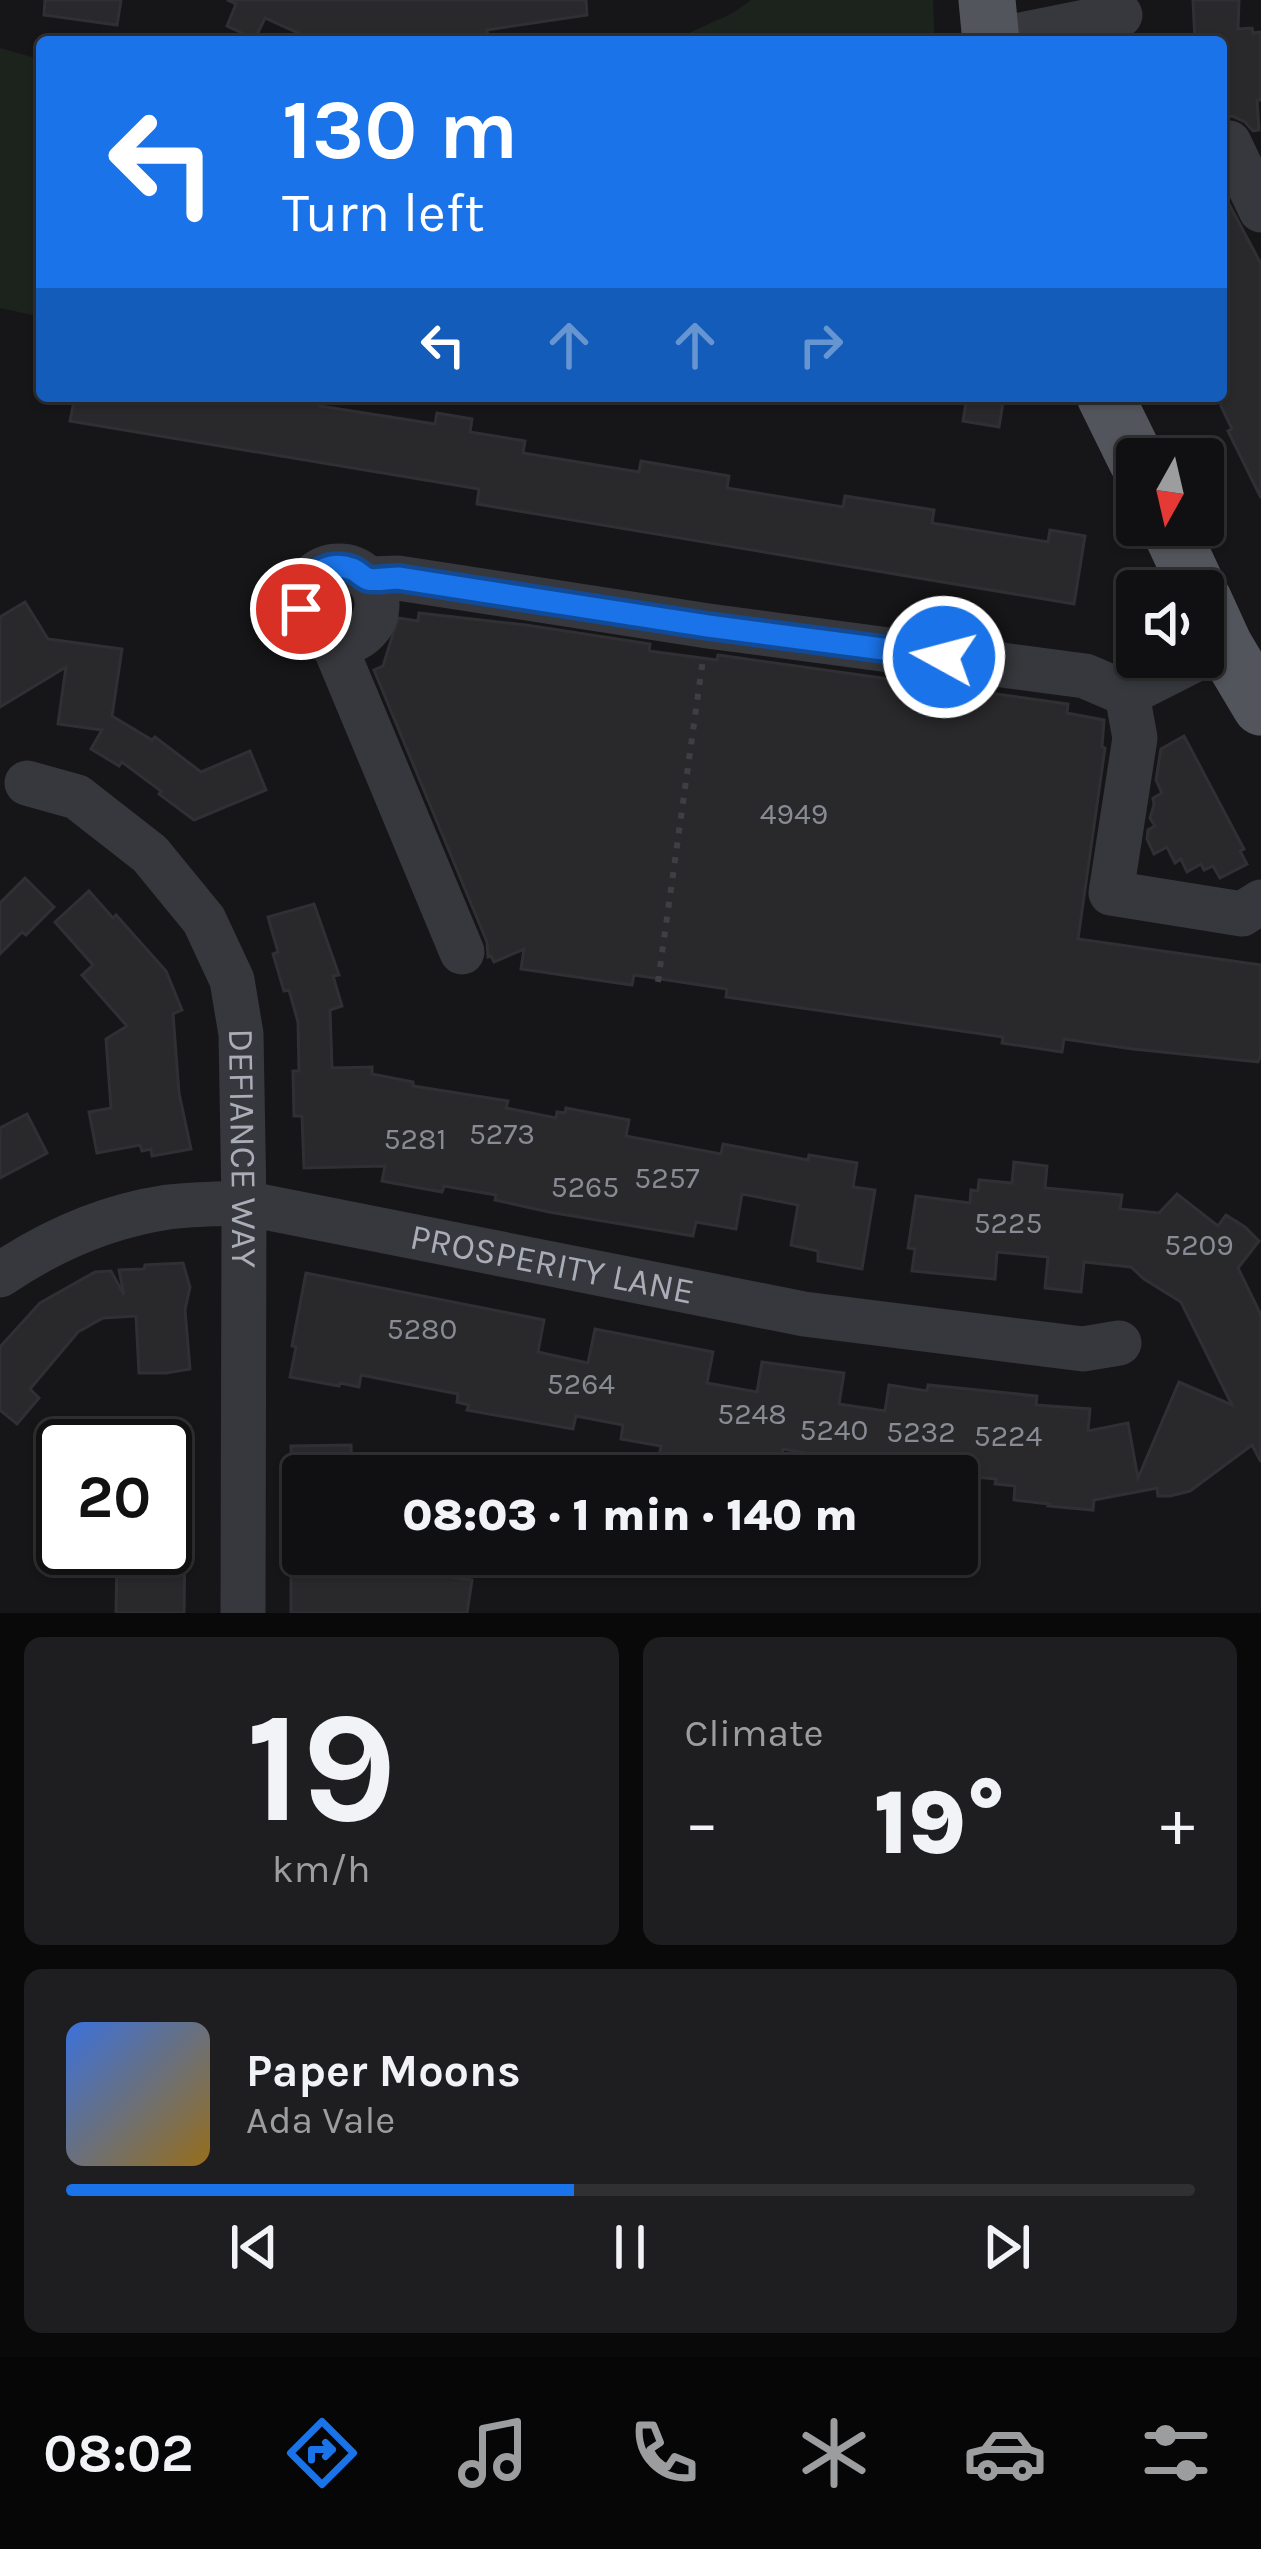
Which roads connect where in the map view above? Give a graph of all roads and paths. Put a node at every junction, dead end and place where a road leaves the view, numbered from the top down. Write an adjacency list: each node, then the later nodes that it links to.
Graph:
1 (987, 0): 3 (main road)
2 (1122, 19): 4 (street)
3 (991, 36)
4 (1021, 36)
5 (1237, 143): 6 (street)
6 (1261, 210)
7 (1108, 402): 8 (main road)
8 (1126, 438)
9 (369, 579): 10 (street); 11 (street); 11 (street)
10 (708, 626): 14 (street); 19 (path)
11 (333, 642): 18 (street)
12 (1224, 655): 15 (main road)
13 (1146, 678): 14 (street)
14 (1127, 694): 17 (street)
15 (1261, 707)
16 (26, 784): 20 (street, DEFIANCE WAY)
17 (1261, 902)
18 (461, 952)
19 (658, 982)
20 (244, 1203): 21 (street, PROSPERITY LANE); 22 (street, PROSPERITY LANE); 23 (street, DEFIANCE WAY)
21 (0, 1275)
22 (1119, 1343)
23 (243, 1613)

